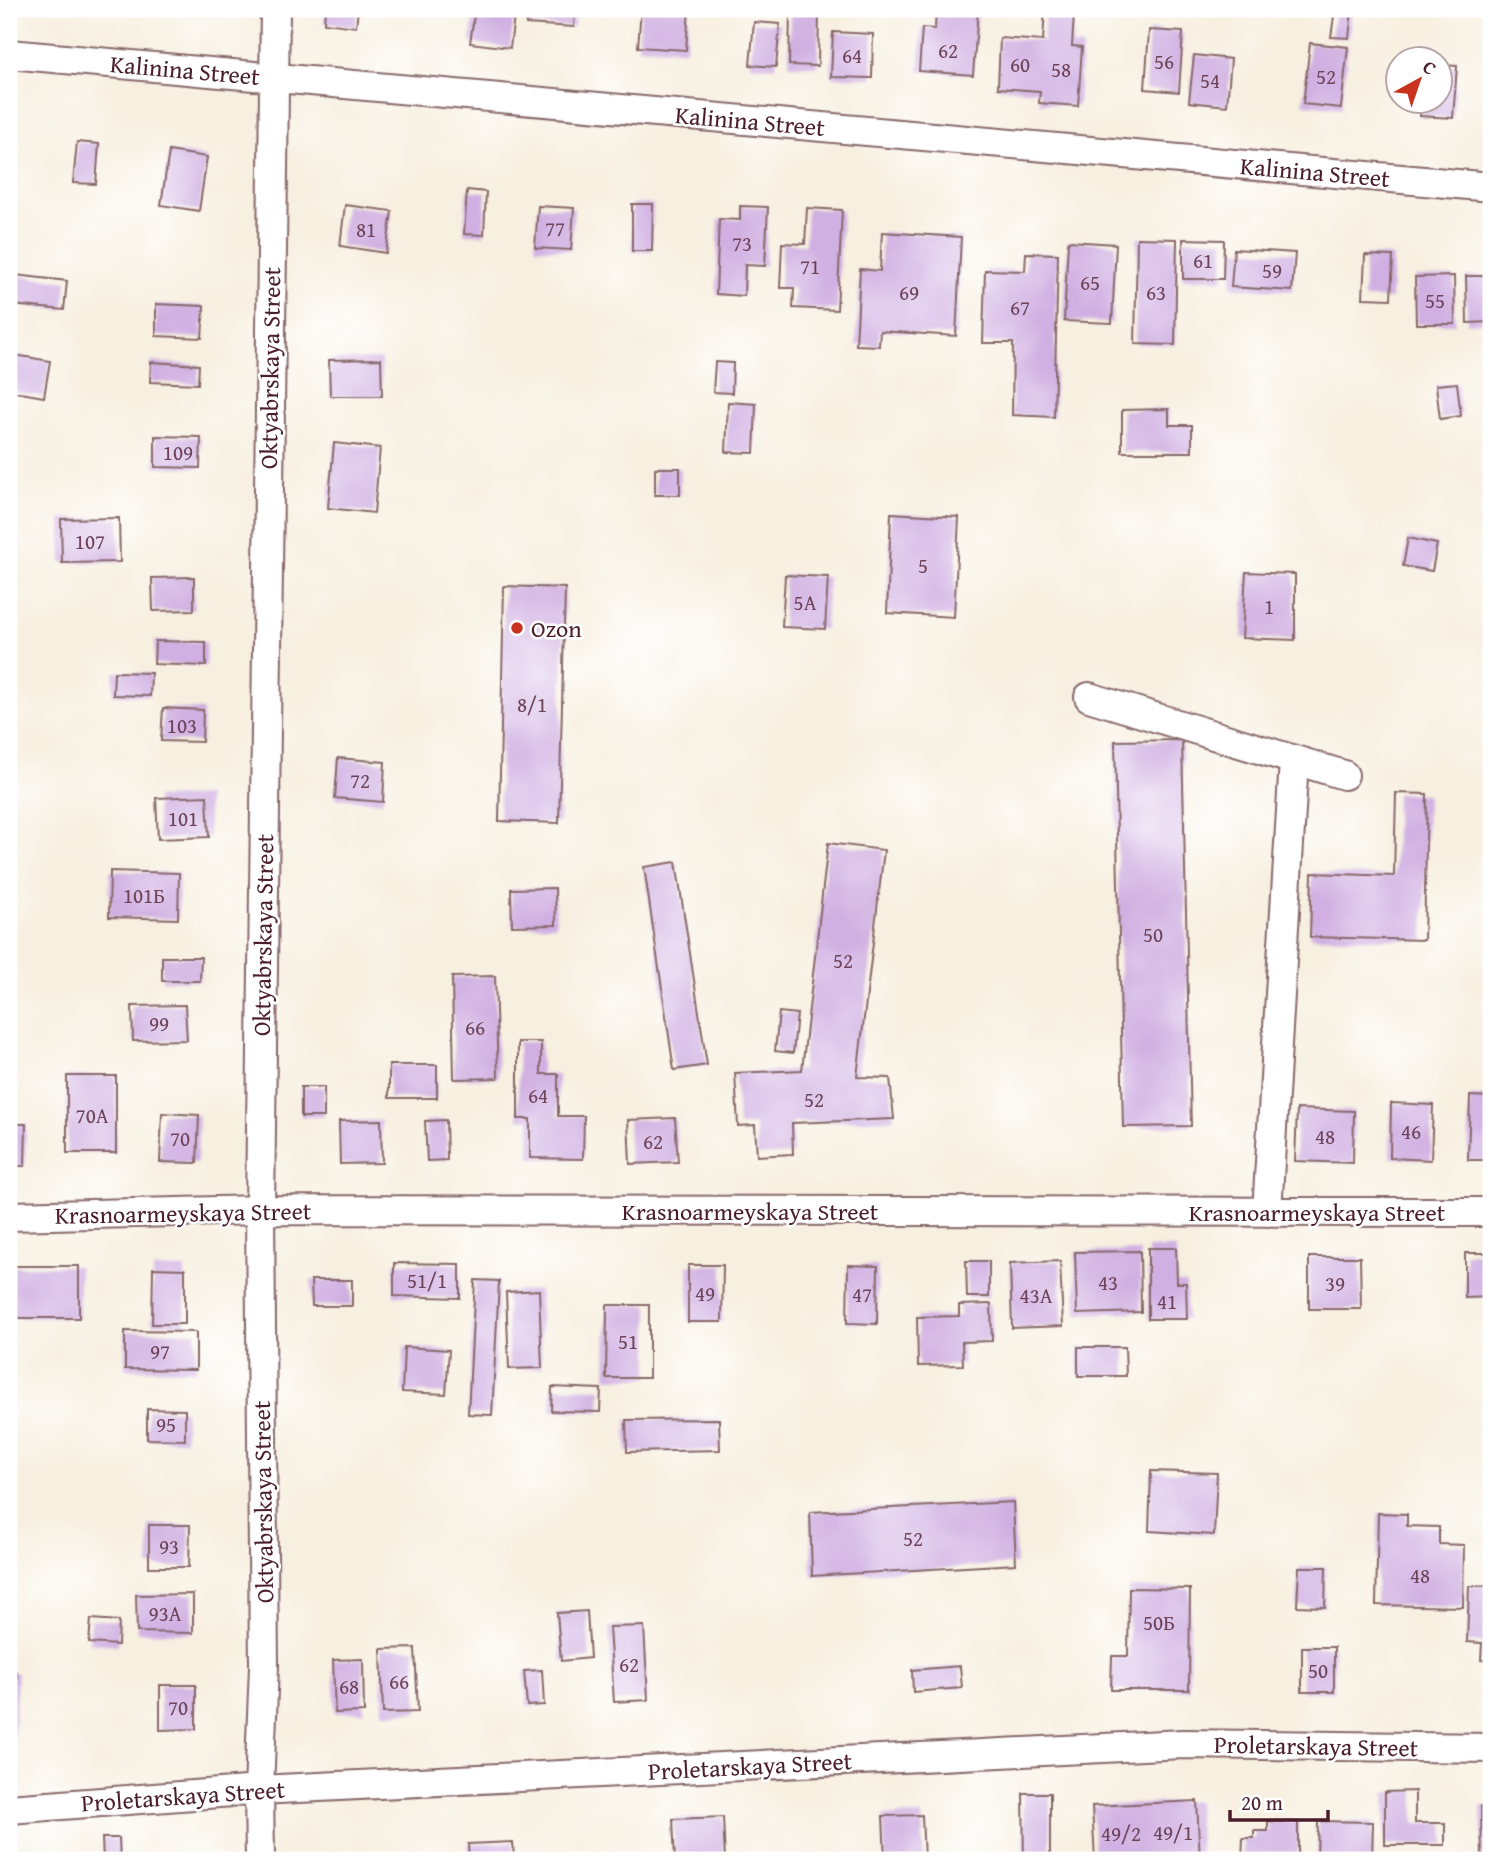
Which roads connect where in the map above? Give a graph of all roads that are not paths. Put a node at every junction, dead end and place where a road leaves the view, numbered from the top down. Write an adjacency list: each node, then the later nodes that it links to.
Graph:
1 (275, 9): 3 (street, Oktyabrskaya Street)
2 (9, 54): 3 (street, Kalinina Street)
3 (274, 78): 4 (street, Kalinina Street); 8 (street, Oktyabrskaya Street)
4 (1491, 187)
5 (1089, 698): 6 (street)
6 (1294, 761): 7 (street); 9 (street)
7 (1345, 775)
8 (260, 1210): 9 (street, Krasnoarmeyskaya Street); 11 (street, Krasnoarmeyskaya Street); 13 (street, Oktyabrskaya Street)
9 (1267, 1212): 10 (street, Krasnoarmeyskaya Street)
10 (1491, 1212)
11 (9, 1216)
12 (1491, 1748): 13 (street, Proletarskaya Street)
13 (259, 1790): 14 (street, Proletarskaya Street); 15 (street, Oktyabrskaya Street)
14 (9, 1809)
15 (260, 1860)

